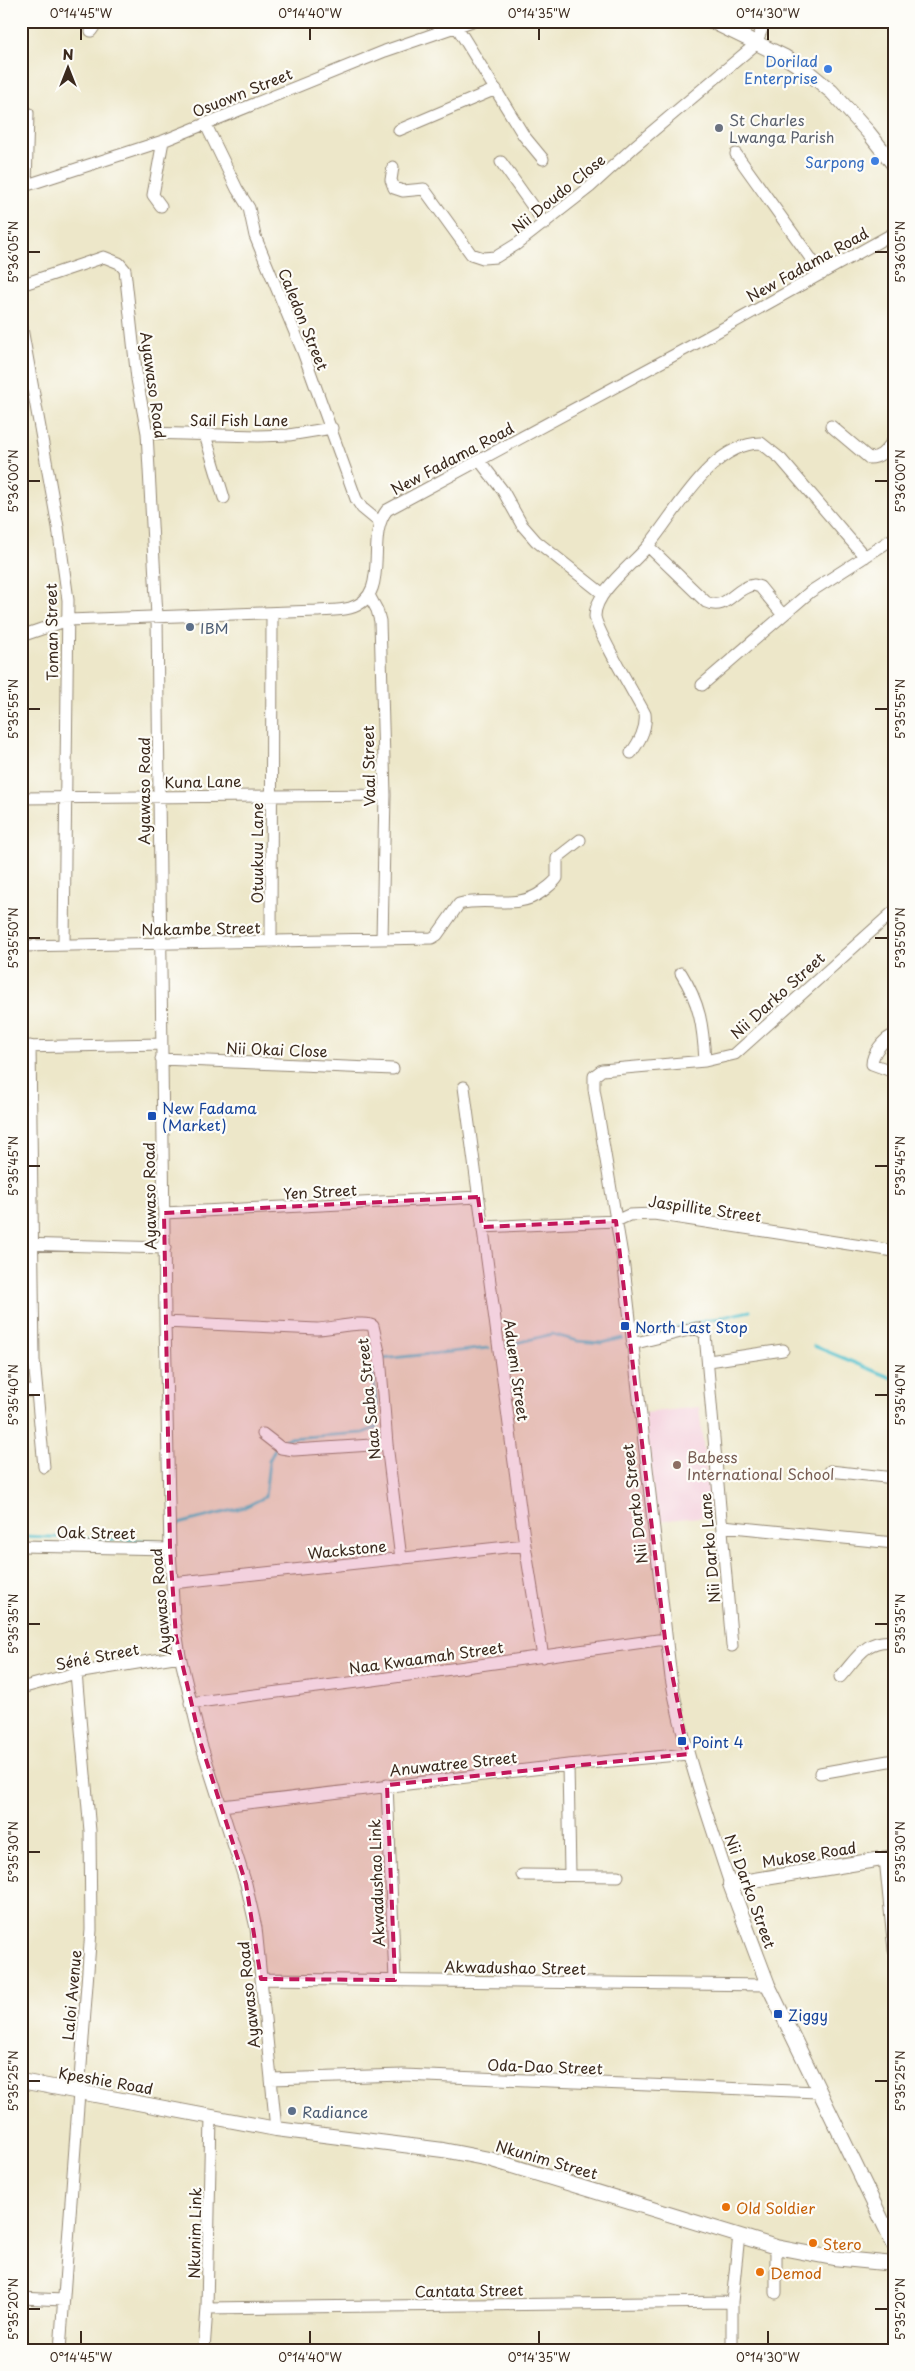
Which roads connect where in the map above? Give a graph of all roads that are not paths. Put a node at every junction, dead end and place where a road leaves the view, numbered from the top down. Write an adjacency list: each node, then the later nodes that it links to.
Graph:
1 (98, 21): 6 (street)
2 (472, 21): 5 (street, Osuown Street)
3 (711, 21): 7 (street)
4 (765, 21): 7 (street)
5 (457, 27): 8 (street); 10 (street, Osuown Street)
6 (91, 32)
7 (756, 44): 16 (street); 20 (street, Nii Doudo Close)
8 (496, 89): 11 (street); 14 (street)
9 (28, 113): 18 (street)
10 (205, 124): 12 (street, Osuown Street); 26 (street, Caledon Street)
11 (399, 130)
12 (163, 141): 18 (street, Osuown Street); 19 (street)
13 (736, 154): 22 (street)
14 (543, 159)
15 (501, 162): 20 (street)
16 (894, 165)
17 (393, 167): 20 (street, Nii Doudo Close)
18 (24, 186)
19 (161, 206)
20 (545, 224)
21 (894, 232): 22 (street, New Fadama Road)
22 (822, 274): 30 (street, New Fadama Road)
23 (21, 286): 27 (street, Ayawaso Road)
24 (21, 323): 41 (street, Toman Street)
25 (831, 426): 29 (street)
26 (332, 428): 28 (street, Sail Fish Lane); 32 (street, Caledon Street)
27 (147, 432): 28 (street, Sail Fish Lane); 40 (street, Ayawaso Road)
28 (205, 434): 31 (street)
29 (894, 440)
30 (479, 460): 32 (street, New Fadama Road); 36 (street)
31 (224, 498)
32 (379, 522): 37 (street)
33 (894, 538): 35 (street)
34 (648, 546): 35 (street); 36 (street); 39 (street)
35 (865, 557): 39 (street)
36 (602, 594): 44 (street)
37 (369, 595): 38 (street); 46 (street, Vaal Street)
38 (272, 613): 40 (street); 45 (street, Otuukuu Lane)
39 (782, 614): 43 (street)
40 (157, 616): 41 (street); 47 (street, Ayawaso Road)
41 (68, 620): 42 (street); 48 (street, Toman Street)
42 (21, 636)
43 (702, 685)
44 (630, 753)
45 (272, 795): 46 (street, Kuna Lane); 47 (street, Kuna Lane); 53 (street, Otuukuu Lane)
46 (385, 795): 52 (street, Vaal Street)
47 (159, 796): 48 (street, Kuna Lane); 55 (street, Ayawaso Road)
48 (66, 797): 49 (street, Kuna Lane); 54 (street, Toman Street)
49 (21, 798)
50 (580, 840): 52 (street, Nakambe Street)
51 (894, 911): 62 (street, Nii Darko Street)
52 (382, 938): 53 (street, Nakambe Street)
53 (272, 942): 55 (street, Nakambe Street)
54 (64, 944): 55 (street, Nakambe Street); 56 (street, Nakambe Street)
55 (159, 944): 59 (street, Ayawaso Road)
56 (21, 946)
57 (681, 973): 62 (street)
58 (894, 1035): 64 (street)
59 (161, 1044): 60 (street); 61 (street, Ayawaso Road)
60 (26, 1046): 70 (street)
61 (160, 1059): 63 (street, Nii Okai Close); 67 (street, Ayawaso Road)
62 (705, 1061): 68 (street, Nii Darko Street)
63 (393, 1068)
64 (894, 1072)
65 (464, 1087): 66 (street, Aduemi Street)
66 (478, 1197): 67 (street, Yen Street); 69 (street, Aduemi Street)
67 (164, 1213): 71 (street, Ayawaso Road)
68 (616, 1221): 69 (street, Jaspillite Street); 72 (street, Jaspillite Street); 75 (street, Nii Darko Street)
69 (482, 1227): 87 (street, Aduemi Street)
70 (27, 1244): 71 (street); 73 (street)
71 (165, 1248): 74 (street, Ayawaso Road)
72 (894, 1251)
73 (27, 1298): 79 (street)
74 (165, 1322): 81 (street, Naa Saba Street); 89 (street, Ayawaso Road)
75 (631, 1342): 77 (street, Nii Darko Lane); 92 (street, Nii Darko Street)
76 (783, 1350): 77 (street)
77 (709, 1361): 85 (street, Nii Darko Lane)
78 (21, 1391): 79 (street)
79 (36, 1391): 82 (street)
80 (263, 1434): 81 (street)
81 (387, 1444): 90 (street, Naa Saba Street)
82 (44, 1467)
83 (830, 1471): 84 (street)
84 (894, 1478)
85 (723, 1526): 86 (street); 94 (street, Nii Darko Lane)
86 (894, 1543)
87 (525, 1545): 90 (street, Wackstone); 96 (street, Aduemi Street)
88 (21, 1546): 89 (street, Oak Street)
89 (170, 1549): 91 (street, Ayawaso Road)
90 (401, 1559): 91 (street, Wackstone)
91 (172, 1583): 95 (street, Ayawaso Road)
92 (665, 1639): 96 (street, Naa Kwaamah Street); 101 (street, Nii Darko Street)
93 (894, 1642): 98 (street)
94 (732, 1646)
95 (180, 1656): 97 (street, Séné Street); 100 (street, Ayawaso Road)
96 (543, 1657): 100 (street, Naa Kwaamah Street)
97 (76, 1673): 99 (street, Séné Street); 118 (street, Laloi Avenue)
98 (840, 1677)
99 (21, 1688)
100 (190, 1703): 106 (street, Ayawaso Road)
101 (688, 1754): 103 (street, Anuwatree Street); 111 (street, Nii Darko Street)
102 (894, 1760): 104 (street)
103 (568, 1765): 105 (street, Anuwatree Street); 108 (street)
104 (820, 1773)
105 (387, 1785): 106 (street, Anuwatree Street); 114 (street, Akwadushao Link)
106 (222, 1806): 113 (street, Ayawaso Road)
107 (889, 1858): 111 (street, Mukose Road); 112 (street)
108 (570, 1874): 109 (street); 110 (street)
109 (522, 1875)
110 (618, 1876)
111 (730, 1884): 115 (street, Nii Darko Street)
112 (894, 1950)
113 (261, 1979): 114 (street, Akwadushao Street); 116 (street, Ayawaso Road)
114 (395, 1980): 115 (street, Akwadushao Street)
115 (768, 1986): 119 (street, Nii Darko Street)
116 (271, 2079): 119 (street, Oda-Dao Street); 122 (street, Ayawaso Road)
117 (21, 2082): 118 (street, Kpeshie Road)
118 (78, 2092): 120 (street, Kpeshie Road); 129 (street, Laloi Avenue)
119 (818, 2092): 124 (street, Nii Darko Street)
120 (185, 2111): 121 (street, Nkunim Street)
121 (211, 2116): 122 (street, Nkunim Street); 131 (street, Nkunim Link)
122 (276, 2128): 123 (street, Nkunim Street)
123 (739, 2235): 125 (street, Nkunim Street); 130 (street)
124 (894, 2245)
125 (776, 2247): 126 (street, Nkunim Street); 127 (street)
126 (894, 2264)
127 (776, 2293)
128 (21, 2298): 129 (street)
129 (63, 2300): 132 (street, Laloi Avenue)
130 (732, 2302): 131 (street, Cantata Street); 134 (street)
131 (207, 2308): 133 (street, Nkunim Link)
132 (60, 2350)
133 (204, 2350)
134 (732, 2350)

